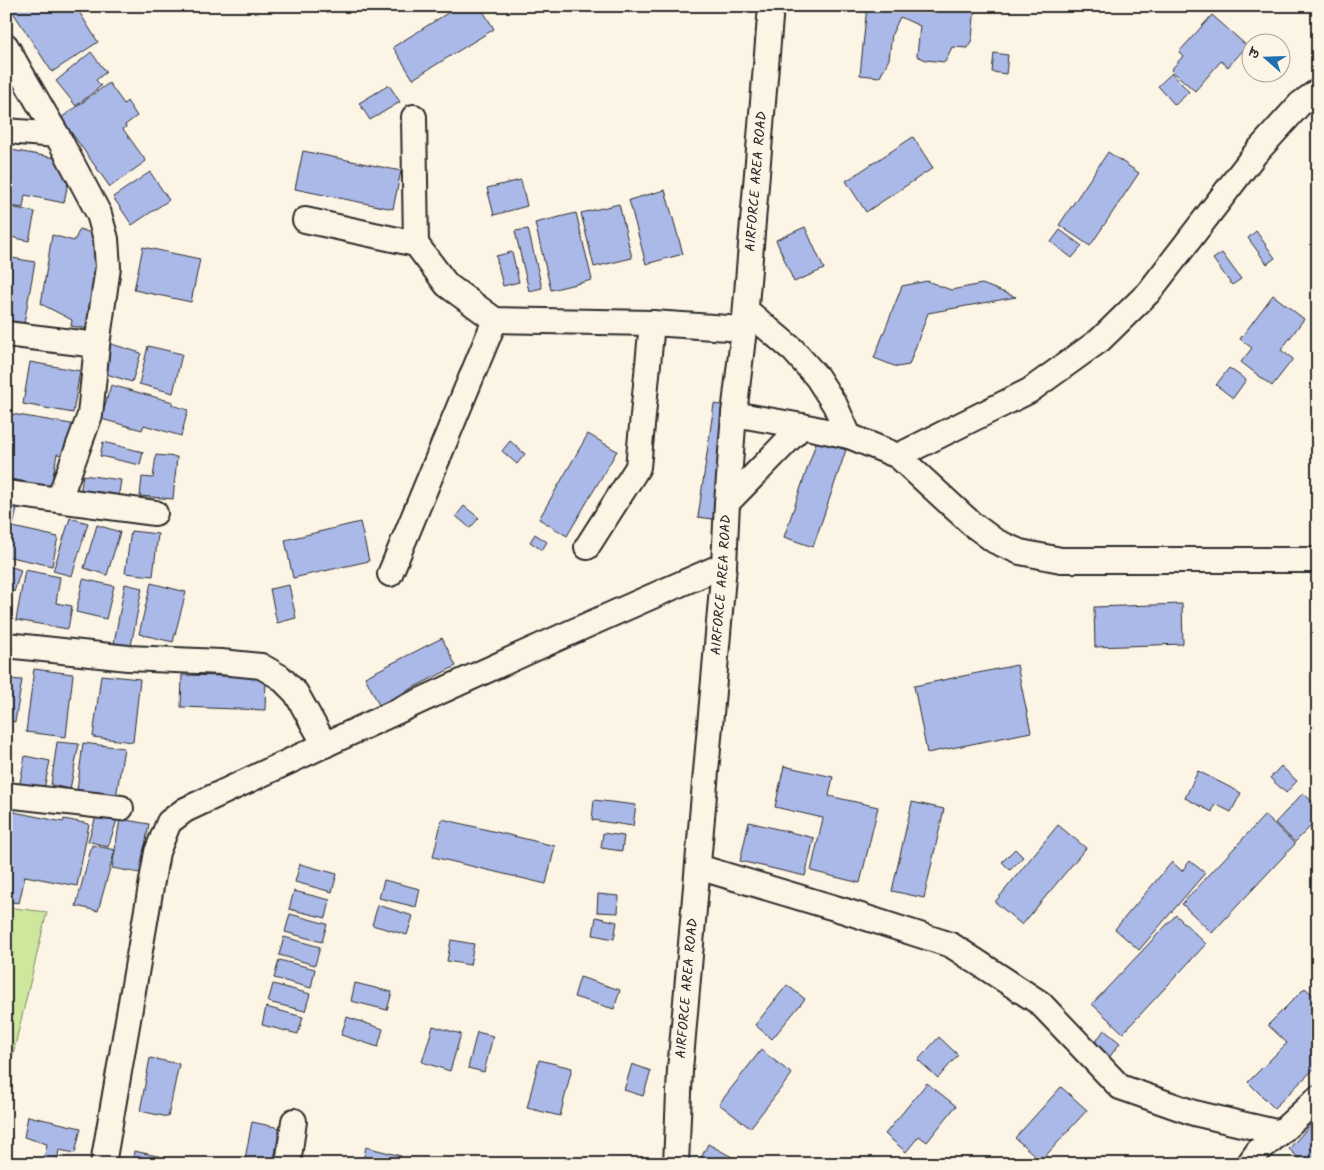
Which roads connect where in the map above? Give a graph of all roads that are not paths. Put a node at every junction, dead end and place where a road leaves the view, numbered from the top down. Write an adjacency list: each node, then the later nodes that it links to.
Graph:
1 (771, 6): 10 (street, AIRFORCE AREA ROAD)
2 (6, 46): 6 (street)
3 (1318, 91): 17 (street)
4 (414, 117): 8 (street)
5 (6, 131): 6 (street)
6 (58, 135): 13 (street)
7 (305, 220): 8 (street)
8 (416, 244): 9 (street)
9 (496, 320): 11 (street); 25 (street)
10 (745, 320): 11 (street); 14 (street, AIRFORCE AREA ROAD); 16 (street)
11 (652, 323): 22 (street)
12 (6, 334): 13 (street)
13 (97, 345): 19 (street)
14 (734, 414): 15 (street); 20 (street, AIRFORCE AREA ROAD)
15 (802, 426): 16 (street); 20 (street)
16 (849, 436): 17 (street)
17 (898, 456): 23 (street)
18 (6, 493): 19 (street)
19 (59, 499): 21 (street)
20 (727, 502): 24 (street, AIRFORCE AREA ROAD)
21 (155, 513)
22 (588, 547)
23 (1318, 560)
24 (724, 565): 27 (street); 30 (street, AIRFORCE AREA ROAD)
25 (390, 574)
26 (6, 645): 27 (street)
27 (325, 745): 34 (street)
28 (6, 794): 29 (street)
29 (121, 808)
30 (698, 867): 33 (street); 36 (street, AIRFORCE AREA ROAD)
31 (1318, 1098): 33 (street)
32 (294, 1121): 35 (street)
33 (1280, 1133): 37 (street)
34 (103, 1164)
35 (288, 1164)
36 (676, 1164)
37 (1249, 1164)

